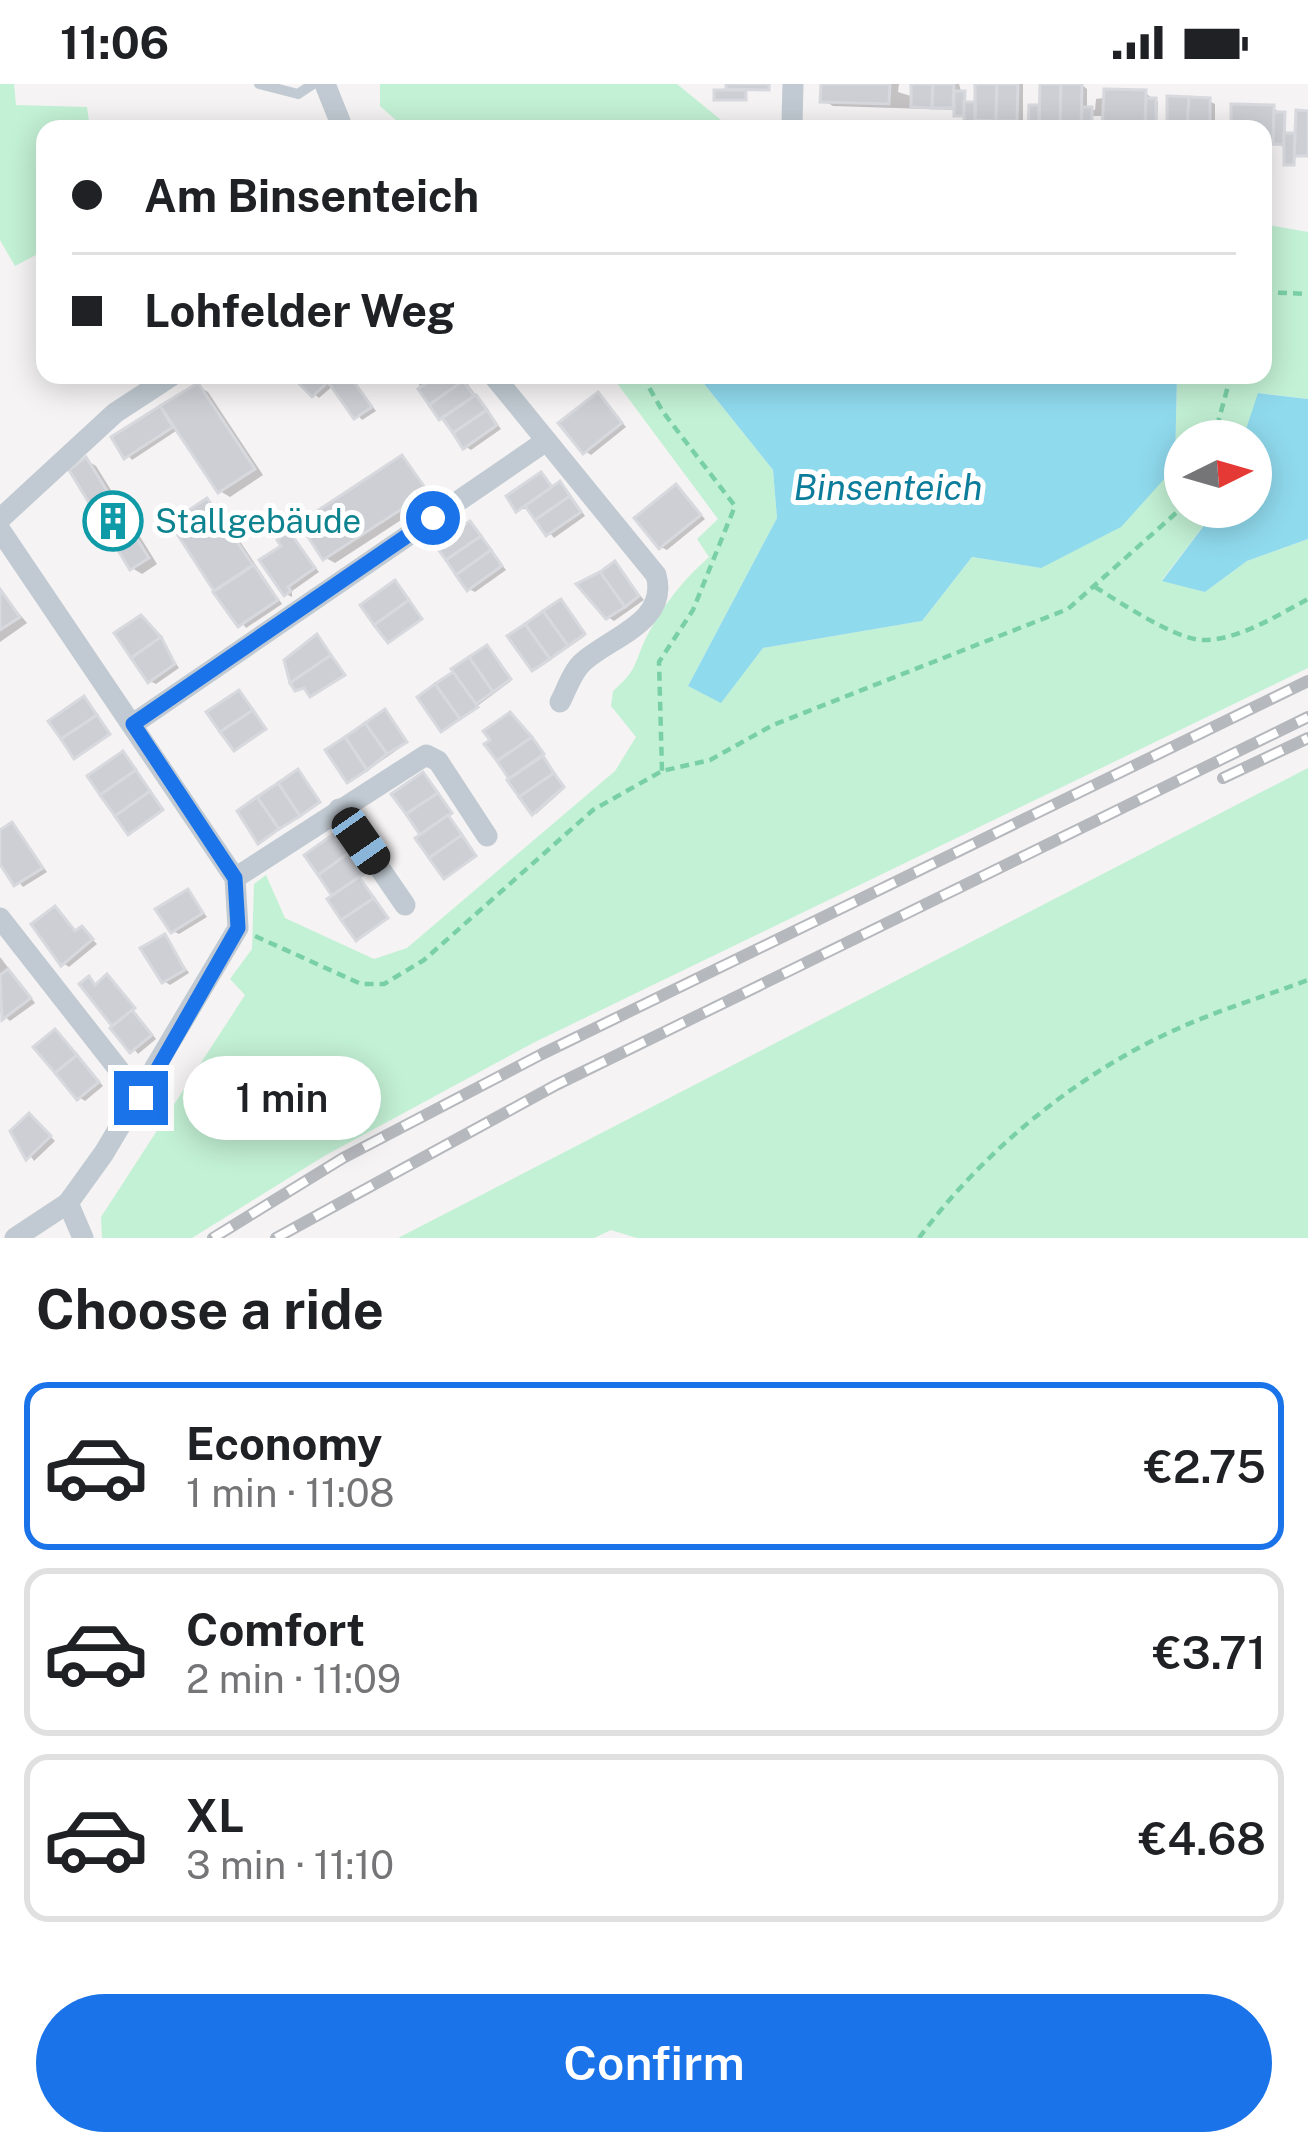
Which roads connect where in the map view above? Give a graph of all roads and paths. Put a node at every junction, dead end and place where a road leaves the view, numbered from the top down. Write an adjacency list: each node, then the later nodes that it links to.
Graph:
1 (259, 84): 2 (lane)
2 (313, 84)
3 (325, 84): 5 (street)
4 (793, 84): 6 (street)
5 (339, 120)
6 (792, 120)
7 (1272, 292): 8 (path)
8 (1308, 294)
9 (159, 384): 15 (street)
10 (500, 384): 14 (street)
11 (647, 384): 22 (path)
12 (1229, 384): 13 (path)
13 (1219, 420)
14 (546, 441): 20 (street); 21 (street)
15 (0, 519)
16 (1164, 524): 18 (path)
17 (0, 530): 21 (street)
18 (1094, 586): 19 (path); 22 (path)
19 (1308, 599)
20 (560, 703)
21 (133, 724): 25 (street)
22 (662, 771): 28 (path)
23 (339, 809): 24 (street); 25 (street); 26 (street)
24 (487, 836)
25 (235, 878): 28 (street)
26 (405, 905)
27 (0, 918): 30 (street)
28 (238, 928): 30 (street)
29 (1308, 980): 34 (path)
30 (141, 1098): 31 (street)
31 (68, 1203): 32 (street); 33 (street)
32 (15, 1238)
33 (83, 1238)
34 (920, 1238)

